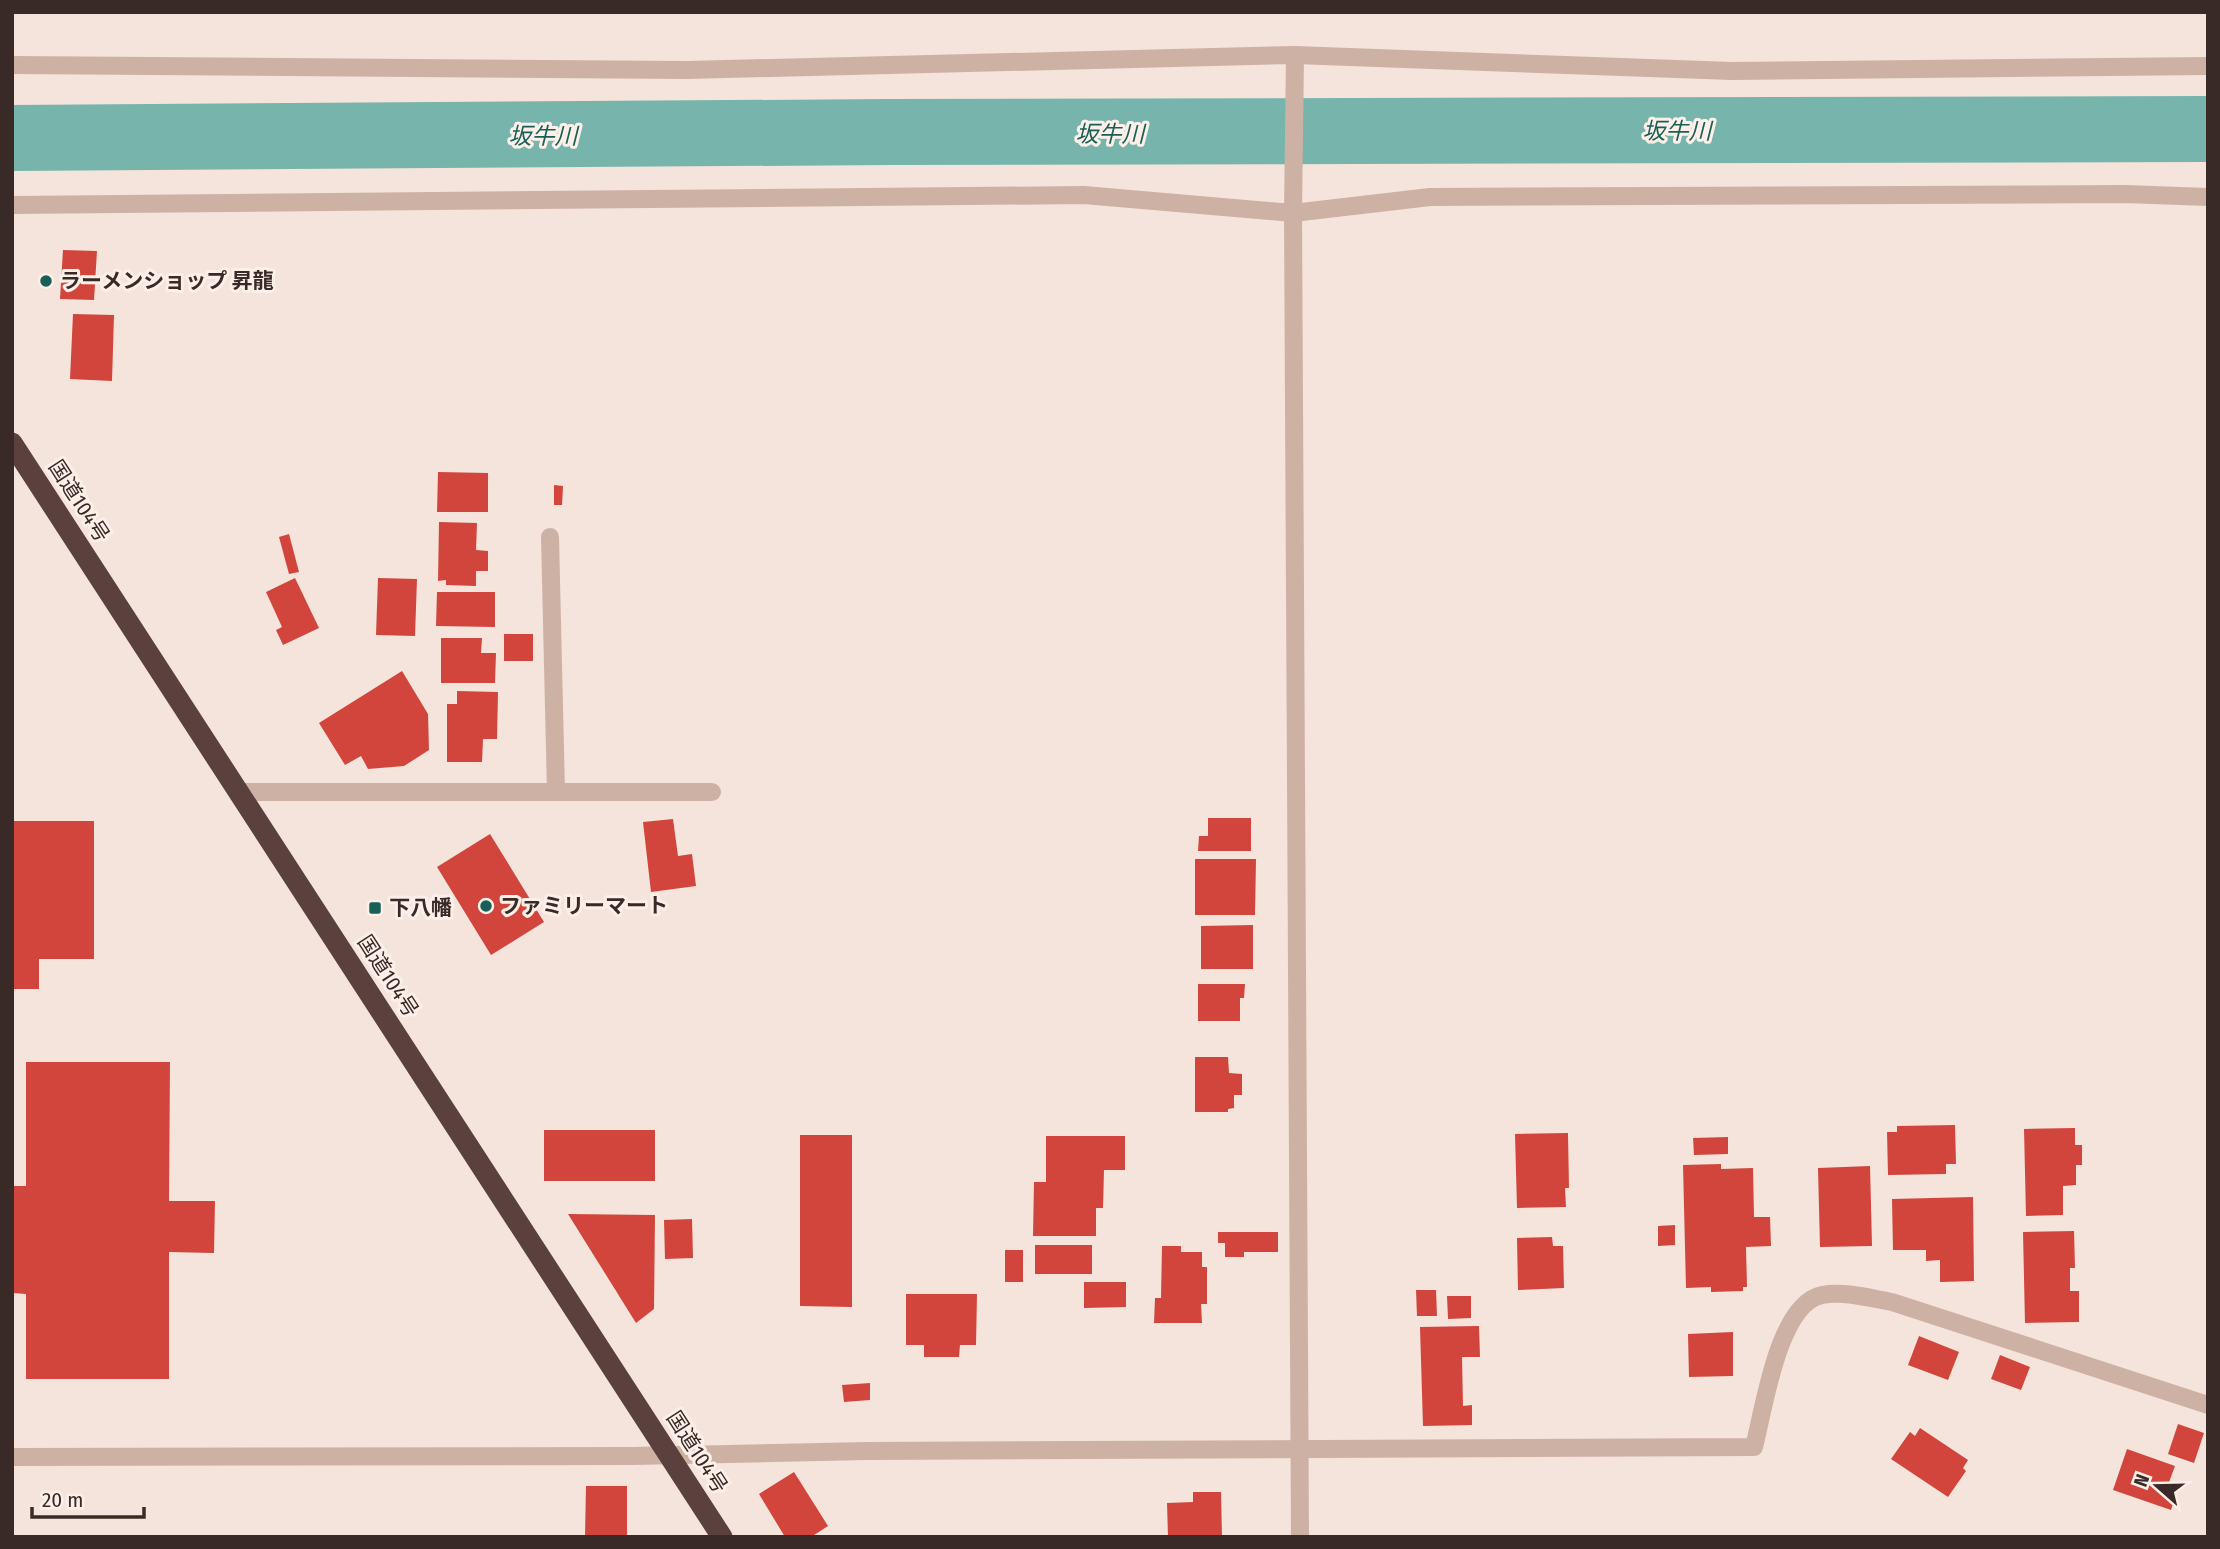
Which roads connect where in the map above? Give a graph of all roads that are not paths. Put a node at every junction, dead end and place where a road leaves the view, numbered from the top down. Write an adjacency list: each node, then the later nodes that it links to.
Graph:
1 (1295, 55): 2 (street); 3 (street); 6 (street)
2 (12, 65)
3 (2208, 66)
4 (2208, 197): 6 (street)
5 (12, 205): 6 (street)
6 (1293, 213): 13 (street)
7 (12, 443): 9 (highway, 国道104号)
8 (550, 537): 10 (street)
9 (240, 792): 10 (street); 14 (highway, 国道104号)
10 (556, 792): 11 (street)
11 (712, 792)
12 (2208, 1405): 13 (street)
13 (1300, 1451): 14 (street); 17 (street)
14 (670, 1456): 15 (street); 16 (highway, 国道104号)
15 (12, 1457)
16 (722, 1537)
17 (1300, 1537)

